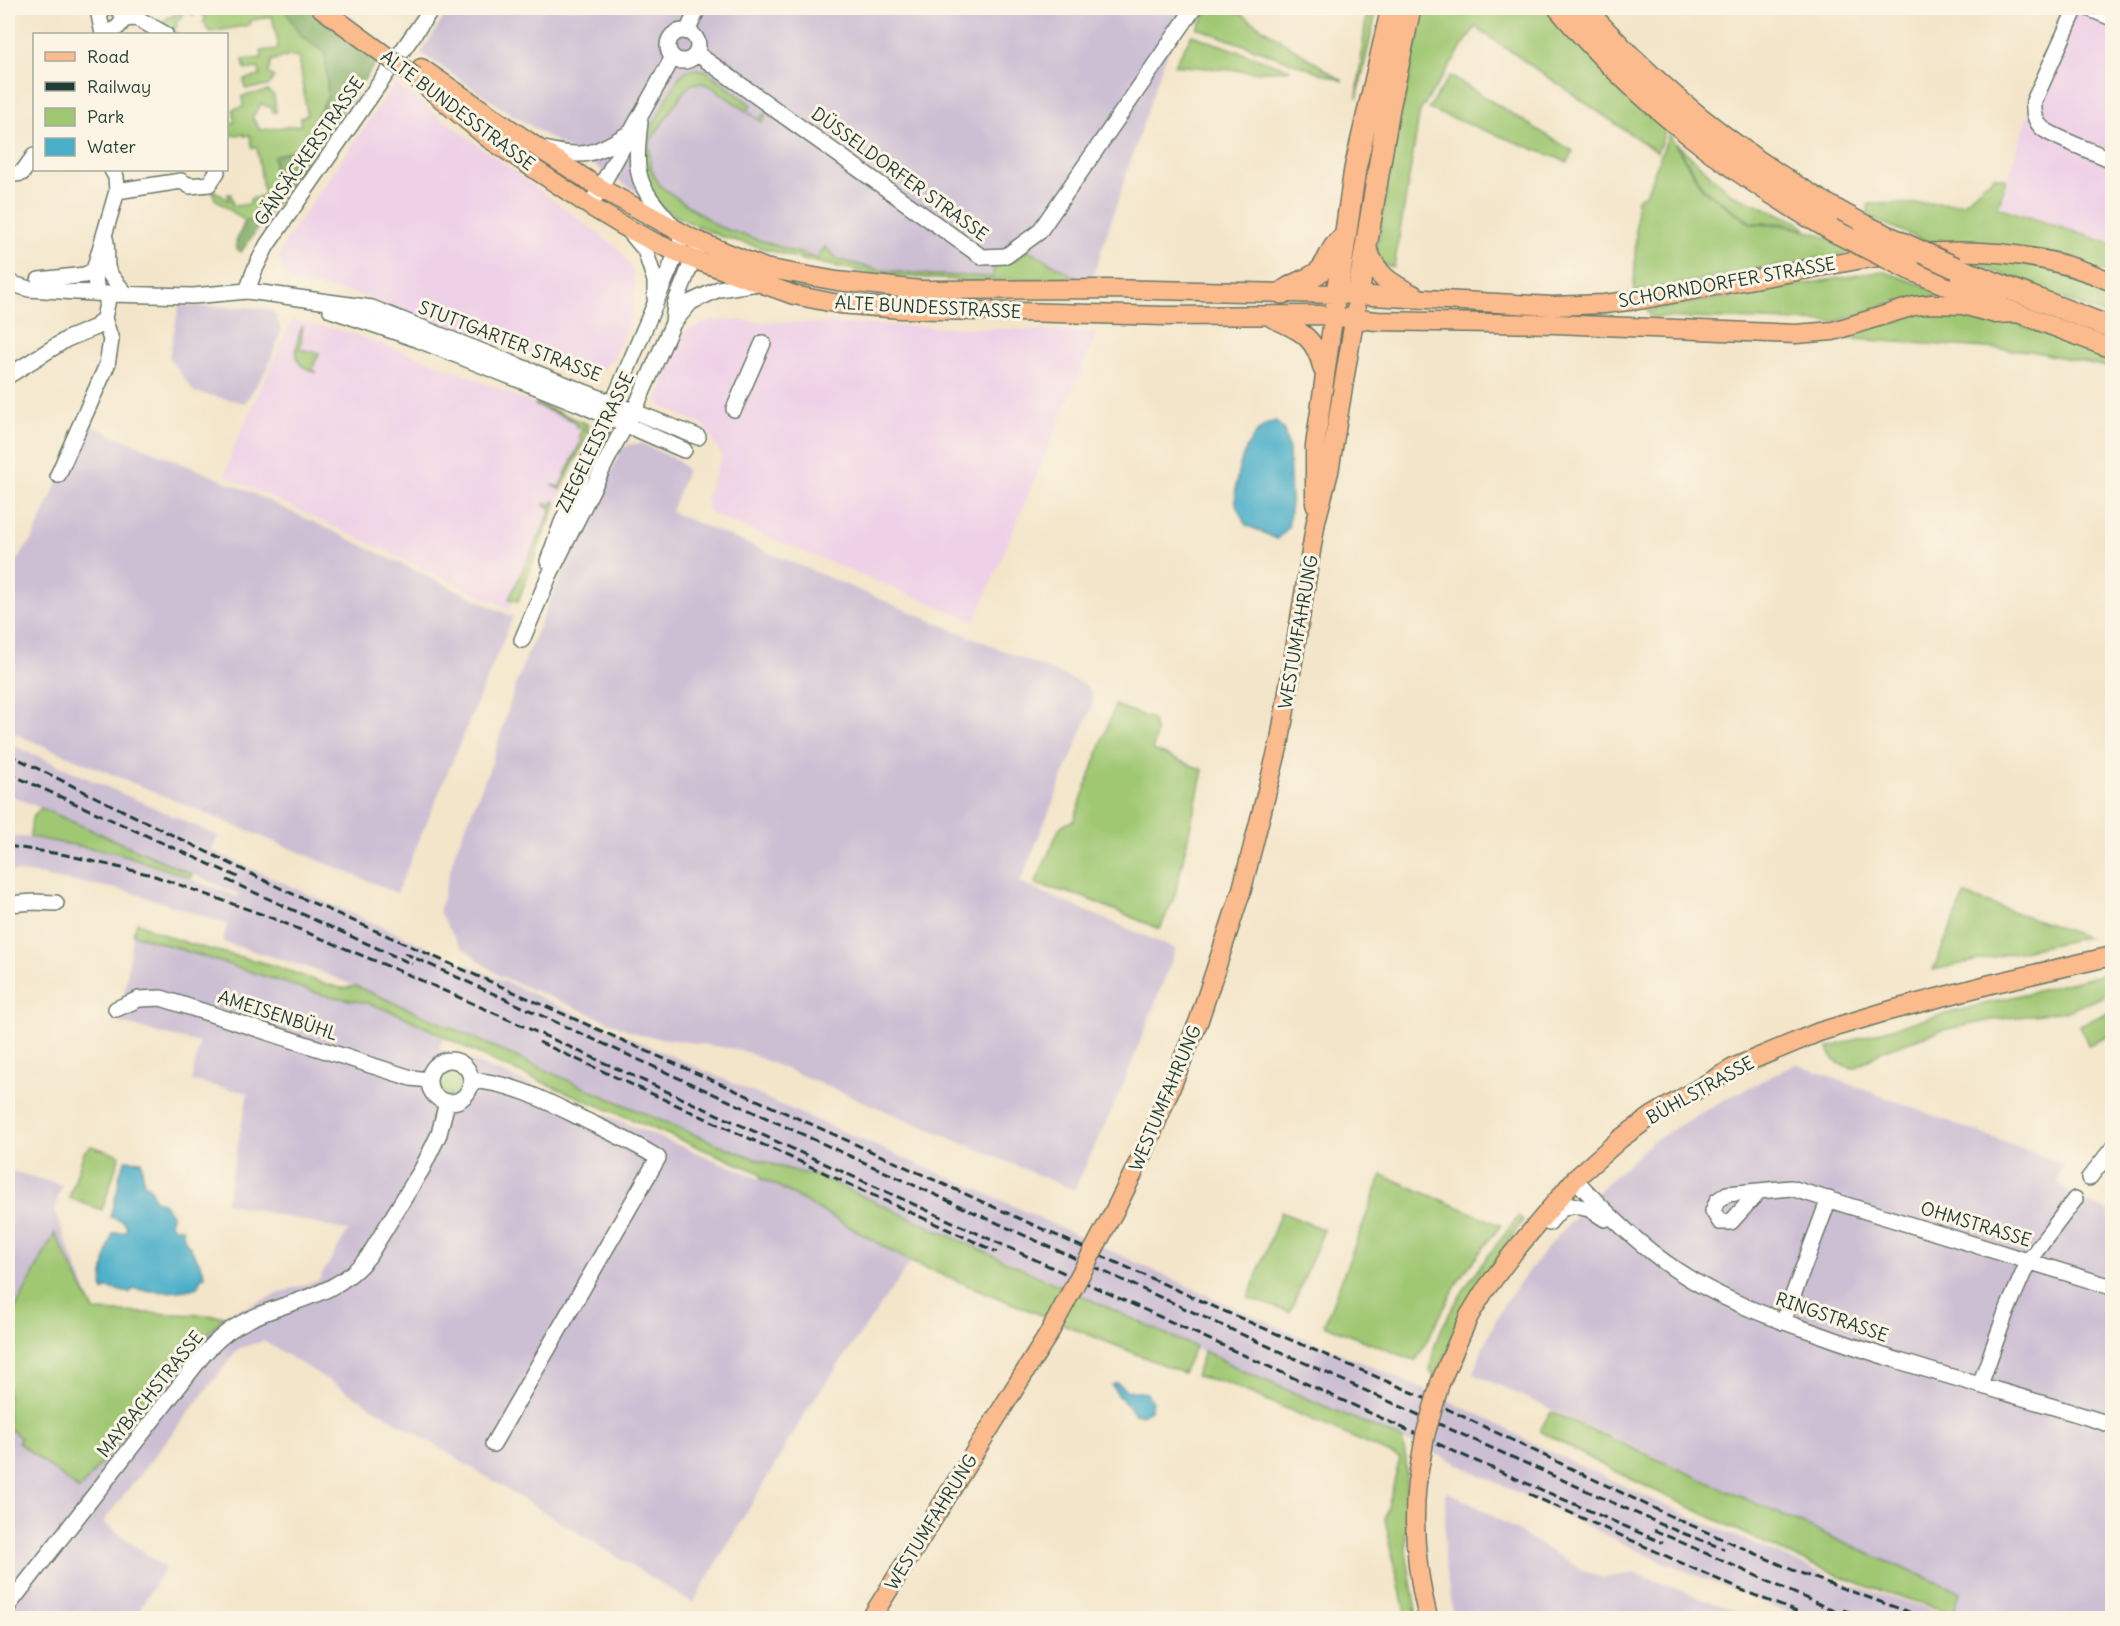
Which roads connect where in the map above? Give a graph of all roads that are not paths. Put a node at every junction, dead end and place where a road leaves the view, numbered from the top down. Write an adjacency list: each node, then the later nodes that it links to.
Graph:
1 (106, 8): 16 (street)
2 (321, 8): 19 (main road, ALTE BUNDESSTRASSE)
3 (339, 8): 19 (main road, ALTE BUNDESSTRASSE)
4 (432, 8): 42 (street, GÄNSÄCKERSTRASSE)
5 (698, 8): 15 (street)
6 (1194, 8): 20 (street, DÜSSELDORFER STRASSE)
7 (1392, 8): 35 (highway)
8 (1410, 8): 37 (highway)
9 (1559, 8): 50 (highway, bridge)
10 (1584, 8): 56 (highway, bridge)
11 (2076, 8): 27 (street)
12 (2088, 8): 14 (street)
13 (120, 13): 17 (street); 18 (street)
14 (2112, 18)
15 (687, 32): 20 (street); 21 (street)
16 (103, 33)
17 (105, 33)
18 (163, 33)
19 (377, 42): 22 (main road)
20 (696, 53): 21 (street)
21 (673, 57): 23 (street)
22 (418, 72): 25 (main road, ALTE BUNDESSTRASSE); 33 (main road, ALTE BUNDESSTRASSE)
23 (641, 117): 24 (street); 36 (street)
24 (631, 132): 25 (street); 31 (street)
25 (535, 146): 31 (main road, ALTE BUNDESSTRASSE)
26 (33, 157): 30 (street)
27 (2112, 160)
28 (113, 171): 32 (street)
29 (217, 171): 32 (street)
30 (8, 175)
31 (600, 188): 33 (street); 36 (main road, ALTE BUNDESSTRASSE)
32 (117, 191): 38 (street)
33 (590, 206): 34 (main road, ALTE BUNDESSTRASSE)
34 (625, 226): 36 (main road, ALTE BUNDESSTRASSE); 49 (street, ZIEGELEISTRASSE)
35 (1345, 237): 43 (highway); 46 (highway)
36 (685, 243): 40 (main road, ALTE BUNDESSTRASSE); 43 (main road, ALTE BUNDESSTRASSE); 49 (street, ZIEGELEISTRASSE); 55 (street, ZIEGELEISTRASSE)
37 (1366, 250): 47 (highway); 48 (highway)
38 (100, 269): 41 (street, STUTTGARTER STRASSE); 44 (street); 45 (street)
39 (2112, 282): 48 (main road, SCHORNDORFER STRASSE)
40 (758, 283): 51 (main road, ALTE BUNDESSTRASSE); 55 (street, ZIEGELEISTRASSE)
41 (10, 284): 44 (street, STUTTGARTER STRASSE)
42 (247, 291): 45 (street, STUTTGARTER STRASSE); 62 (street, STUTTGARTER STRASSE)
43 (1282, 293): 46 (main road, ALTE BUNDESSTRASSE)
44 (103, 294): 45 (street, STUTTGARTER STRASSE); 53 (street)
45 (126, 294)
46 (1336, 294): 47 (main road, SCHORNDORFER STRASSE); 52 (main road, WESTUMFAHRUNG)
47 (1358, 295): 48 (main road, SCHORNDORFER STRASSE); 54 (main road, WESTUMFAHRUNG)
48 (1415, 297)
49 (655, 308): 61 (street, ZIEGELEISTRASSE)
50 (2008, 309): 54 (main road, SCHORNDORFER STRASSE); 58 (main road, SCHORNDORFER STRASSE)
51 (1265, 314): 52 (main road, ALTE BUNDESSTRASSE); 59 (main road)
52 (1332, 317): 54 (main road, SCHORNDORFER STRASSE); 59 (main road, WESTUMFAHRUNG)
53 (104, 318): 60 (street); 70 (street)
54 (1354, 319): 71 (main road, WESTUMFAHRUNG)
55 (673, 323): 65 (street, ZIEGELEISTRASSE)
56 (2112, 328)
57 (763, 343): 63 (street)
58 (2112, 349)
59 (1324, 374): 71 (main road, WESTUMFAHRUNG)
60 (8, 376)
61 (622, 383): 62 (street, ZIEGELEISTRASSE); 64 (street, ZIEGELEISTRASSE)
62 (581, 397): 64 (street, STUTTGARTER STRASSE); 67 (street, STUTTGARTER STRASSE)
63 (734, 409)
64 (611, 410): 65 (street, STUTTGARTER STRASSE); 66 (street, STUTTGARTER STRASSE); 67 (street, ZIEGELEISTRASSE)
65 (634, 411): 66 (street, ZIEGELEISTRASSE); 68 (street, STUTTGARTER STRASSE)
66 (625, 424): 69 (street, STUTTGARTER STRASSE); 72 (street, ZIEGELEISTRASSE)
67 (601, 435): 72 (street, ZIEGELEISTRASSE)
68 (698, 437)
69 (684, 450)
70 (58, 475)
71 (1316, 521): 96 (main road, WESTUMFAHRUNG, bridge)
72 (549, 576): 73 (street, ZIEGELEISTRASSE)
73 (522, 640)
74 (56, 903): 75 (street)
75 (8, 904)
76 (2112, 957): 83 (main road, BÜHLSTRASSE)
77 (116, 1009): 78 (street, AMEISENBÜHL)
78 (429, 1080): 79 (street); 80 (street)
79 (472, 1080): 80 (street); 94 (street)
80 (447, 1102): 95 (street, MAYBACHSTRASSE)
81 (2112, 1149): 82 (street)
82 (2089, 1178)
83 (1575, 1179): 87 (street, RINGSTRASSE); 88 (main road, BÜHLSTRASSE)
84 (1758, 1192): 85 (street, OHMSTRASSE)
85 (1829, 1199): 89 (street, OHMSTRASSE); 91 (street)
86 (2075, 1199): 89 (street)
87 (1633, 1236): 88 (street); 91 (street, RINGSTRASSE)
88 (1507, 1260): 97 (main road, BÜHLSTRASSE, bridge)
89 (2029, 1260): 90 (street, OHMSTRASSE); 92 (street)
90 (2112, 1287)
91 (1783, 1322): 92 (street, RINGSTRASSE)
92 (1980, 1385): 93 (street, RINGSTRASSE)
93 (2112, 1425)
94 (492, 1444)
95 (8, 1606)
96 (871, 1618)
97 (1428, 1618)

